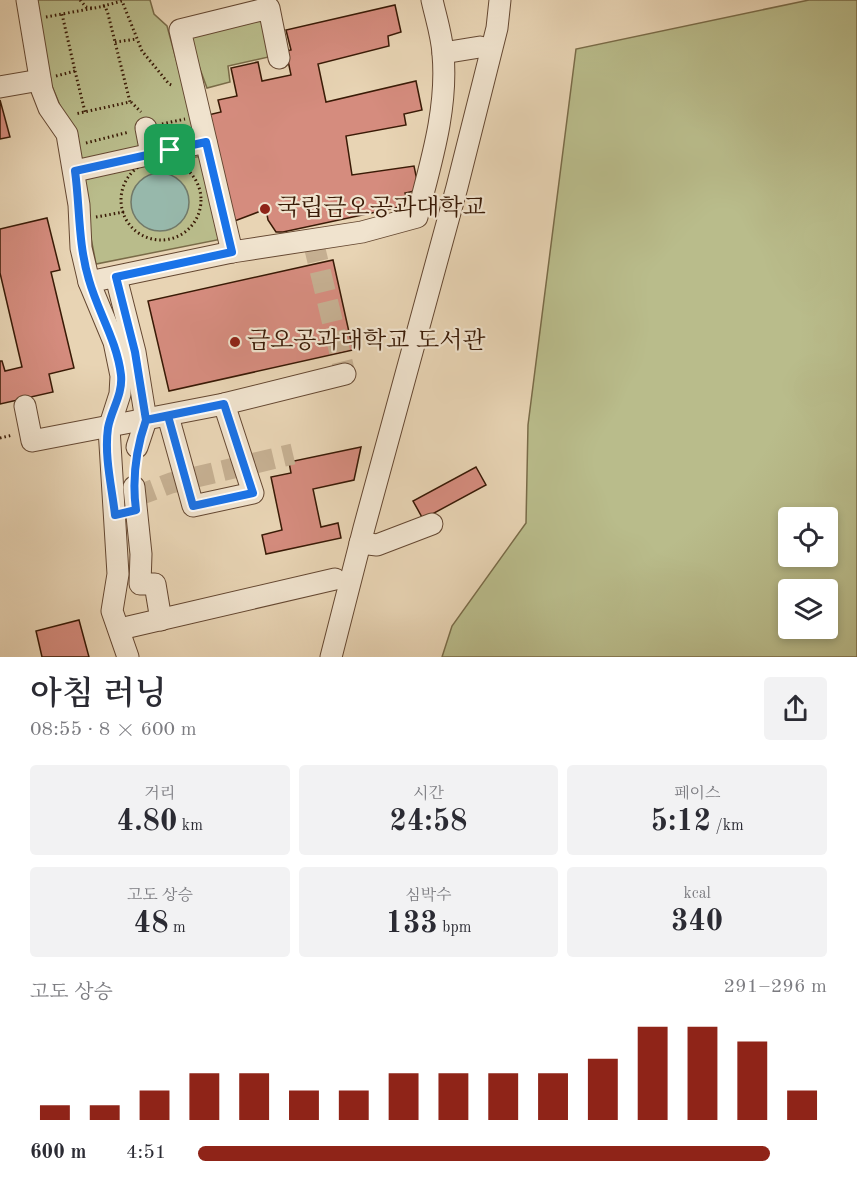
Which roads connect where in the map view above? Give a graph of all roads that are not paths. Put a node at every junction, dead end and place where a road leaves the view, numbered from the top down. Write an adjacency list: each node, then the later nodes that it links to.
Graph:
1 (432, 0): 6 (street)
2 (268, 4): 7 (street); 13 (street)
3 (501, 5): 30 (street)
4 (28, 10): 8 (street)
5 (480, 46): 6 (street)
6 (443, 53): 12 (street)
7 (279, 58)
8 (40, 80): 9 (street); 15 (street)
9 (0, 87)
10 (146, 128): 14 (street)
11 (460, 132): 12 (street)
12 (438, 136): 16 (street)
13 (206, 142): 14 (street); 16 (street)
14 (151, 154): 15 (street)
15 (75, 171): 18 (street)
16 (232, 252): 17 (street)
17 (116, 277): 18 (street); 23 (street)
18 (89, 282): 24 (street)
19 (345, 374): 20 (street)
20 (224, 404): 22 (street); 22 (street)
21 (25, 406): 24 (street)
22 (168, 416): 23 (street)
23 (146, 420): 24 (street); 25 (street)
24 (108, 428): 28 (street)
25 (137, 447)
26 (135, 487): 27 (street)
27 (136, 510): 28 (street); 32 (street)
28 (115, 515): 33 (street)
29 (432, 524): 30 (street)
30 (360, 543): 35 (street)
31 (335, 579): 32 (street)
32 (161, 620): 33 (street)
33 (120, 629): 34 (street)
34 (128, 657)
35 (331, 657)

